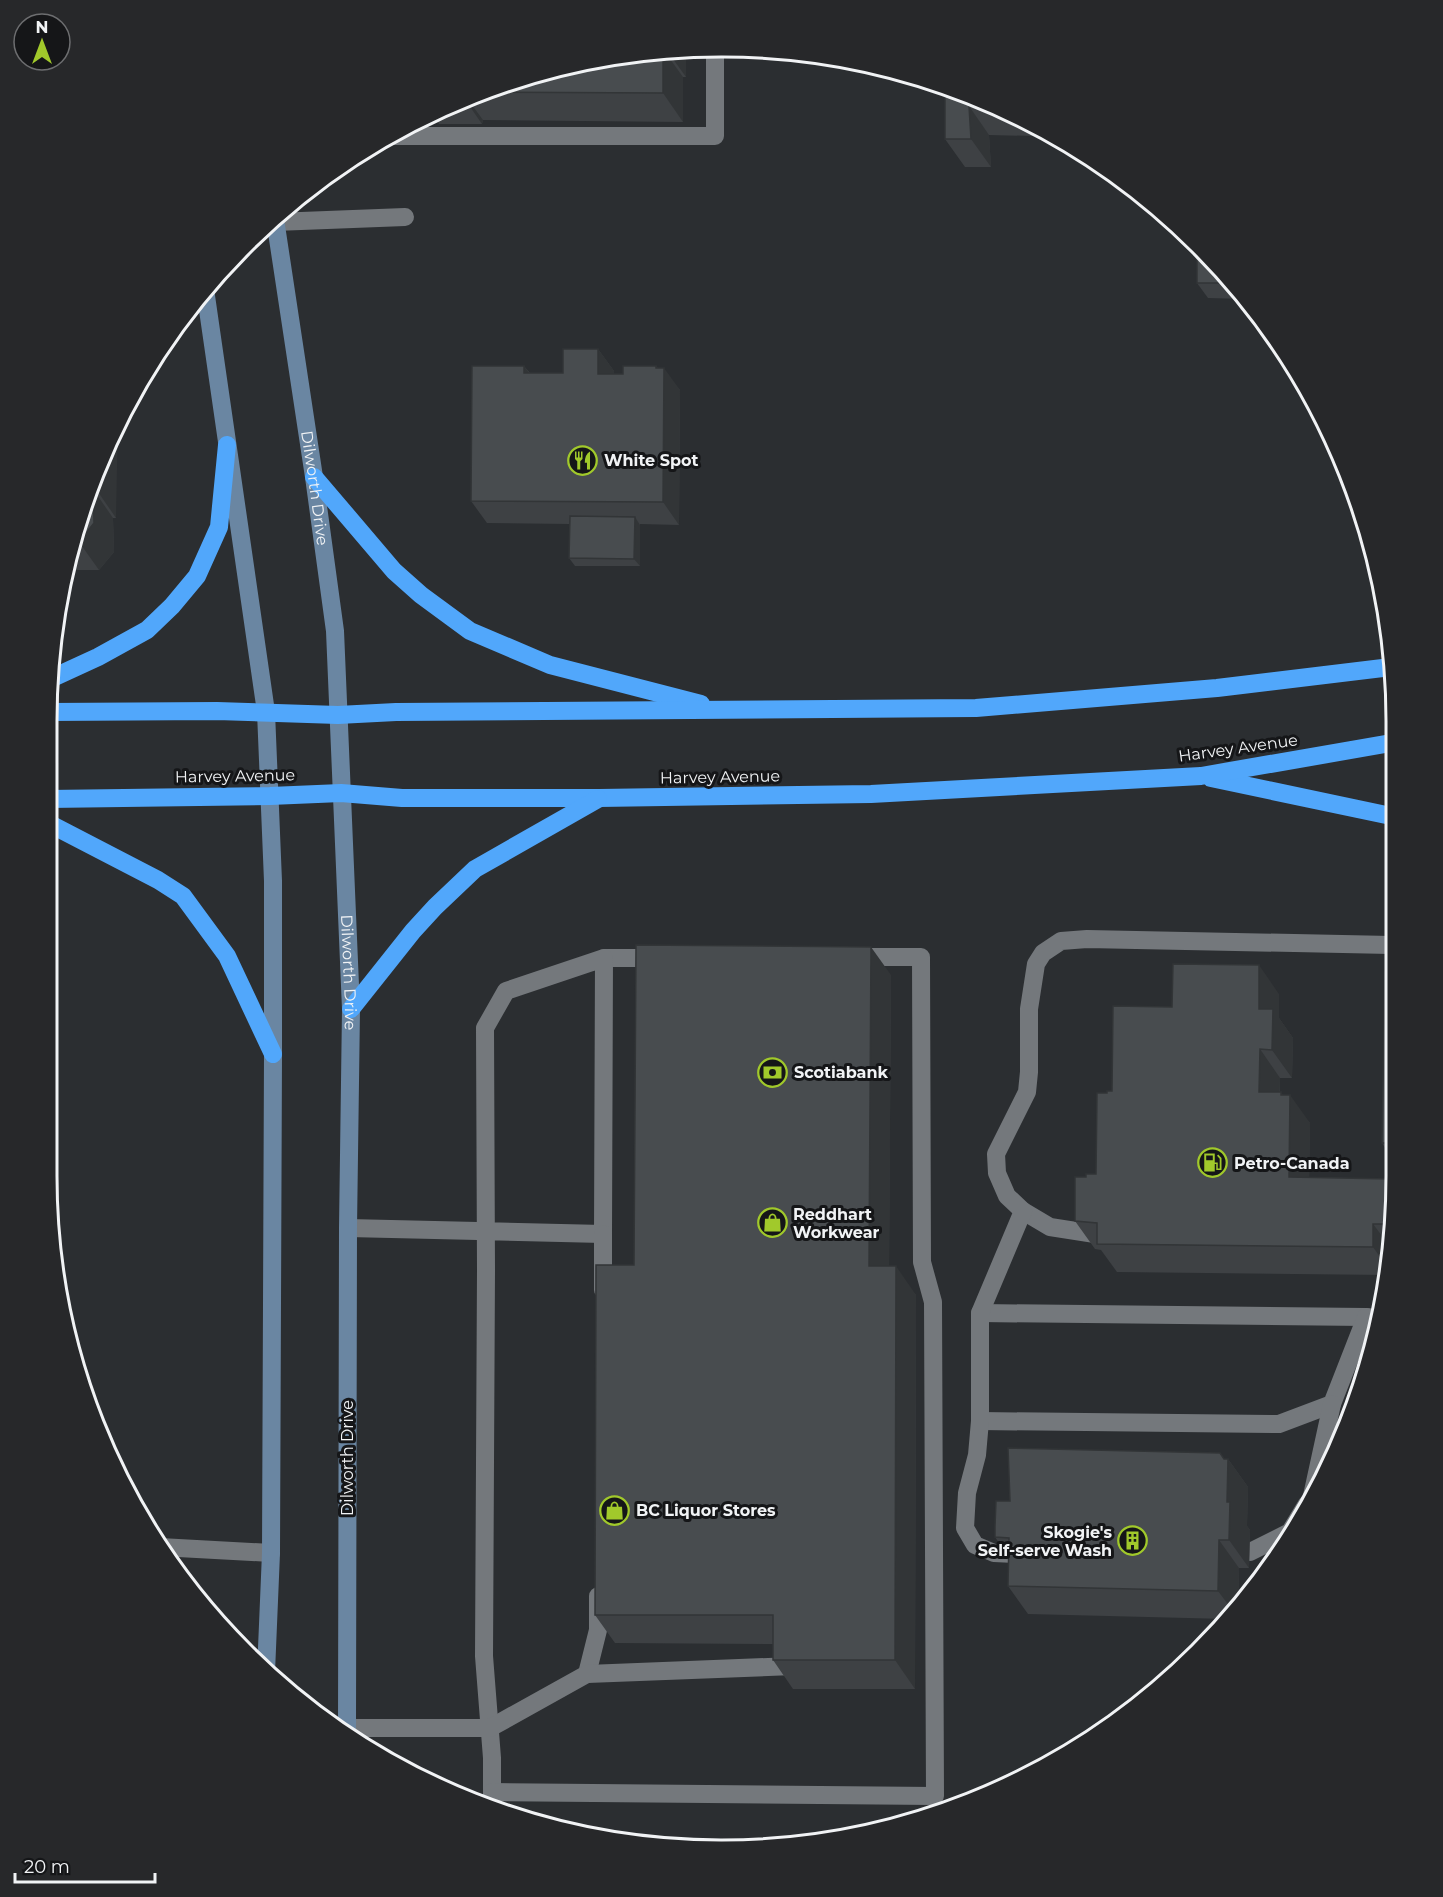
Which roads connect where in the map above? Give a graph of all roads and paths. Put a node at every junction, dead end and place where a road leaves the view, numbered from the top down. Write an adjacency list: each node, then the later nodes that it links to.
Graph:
1 (715, 57): 2 (lane)
2 (409, 136)
3 (405, 217): 4 (lane)
4 (285, 221)
5 (276, 229): 8 (main road, Dilworth Drive)
6 (207, 302): 7 (main road)
7 (227, 445): 10 (highway); 13 (main road)
8 (314, 477): 11 (highway); 14 (main road, Dilworth Drive)
9 (1384, 668): 11 (highway)
10 (58, 675)
11 (726, 711): 14 (highway)
12 (57, 712): 13 (highway)
13 (266, 712): 14 (highway); 18 (main road)
14 (338, 715): 17 (main road, Dilworth Drive)
15 (1386, 744): 16 (highway, Harvey Avenue)
16 (1201, 776): 19 (highway, Harvey Avenue); 21 (highway)
17 (341, 793): 18 (highway, Harvey Avenue); 19 (highway, Harvey Avenue); 27 (main road, Dilworth Drive)
18 (270, 796): 20 (highway, Harvey Avenue); 28 (main road)
19 (599, 798): 27 (highway)
20 (57, 799)
21 (1386, 815)
22 (57, 828): 28 (highway)
23 (1386, 945): 29 (lane)
24 (839, 957): 53 (lane)
25 (604, 958): 26 (lane); 31 (lane); 32 (lane)
26 (674, 958)
27 (351, 1009): 30 (main road, Dilworth Drive)
28 (273, 1054): 44 (main road)
29 (1023, 1211): 33 (lane); 35 (lane)
30 (348, 1228): 31 (lane); 50 (main road, Dilworth Drive)
31 (485, 1231): 32 (lane); 51 (lane)
32 (603, 1234): 34 (lane)
33 (1095, 1234)
34 (602, 1308)
35 (980, 1313): 36 (lane); 39 (lane)
36 (1371, 1317)
37 (1369, 1321): 38 (lane)
38 (1332, 1404): 39 (lane); 40 (lane)
39 (980, 1421): 45 (lane)
40 (1319, 1465)
41 (1279, 1538): 43 (lane)
42 (171, 1548): 44 (lane)
43 (1250, 1552)
44 (271, 1553): 47 (main road)
45 (1015, 1554)
46 (599, 1582): 49 (lane)
47 (267, 1659)
48 (793, 1666): 49 (lane)
49 (587, 1674): 51 (lane)
50 (346, 1724)
51 (490, 1728): 52 (lane); 53 (lane)
52 (354, 1729)
53 (492, 1798)

